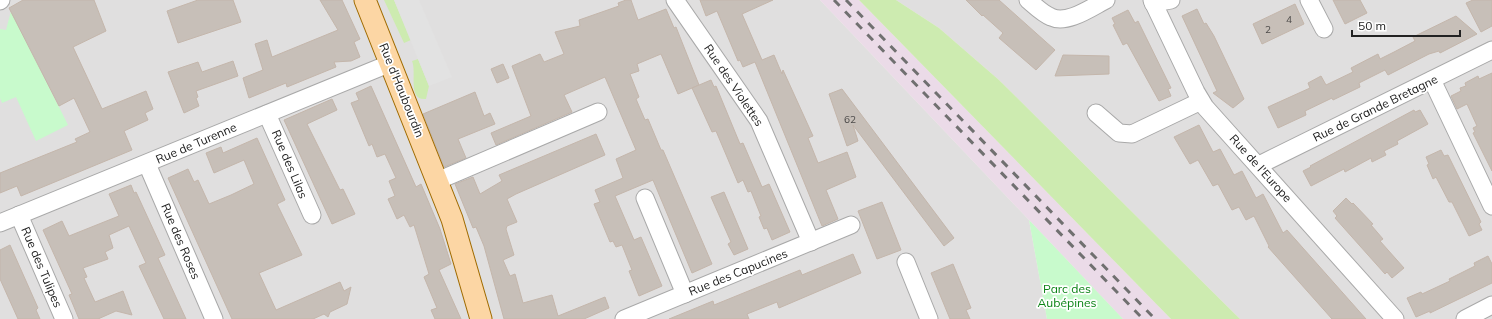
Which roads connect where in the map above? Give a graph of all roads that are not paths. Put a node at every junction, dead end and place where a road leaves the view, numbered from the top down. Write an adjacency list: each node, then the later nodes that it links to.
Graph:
1 (365, 0): 10 (main road, Rue d'Haubourdin)
2 (675, 0): 25 (street, Rue des Violettes)
3 (1028, 0): 4 (street)
4 (1106, 0)
5 (1171, 0): 7 (street)
6 (1309, 0): 8 (street)
7 (1152, 2): 12 (street, Rue de l'Europe)
8 (1324, 29)
9 (1492, 50): 11 (street, Rue de Grande Bretagne)
10 (391, 63): 15 (street, Rue de Turenne); 18 (main road, Rue d'Haubourdin)
11 (1432, 80): 17 (street, Rue de Grande Bretagne); 20 (street)
12 (1201, 102): 14 (street); 17 (street, Rue de l'Europe)
13 (598, 112): 18 (street)
14 (1096, 113)
15 (267, 114): 16 (street, Rue de Turenne); 22 (street, Rue des Lilas)
16 (147, 164): 21 (street, Rue de Turenne); 30 (street, Rue des Roses)
17 (1259, 166): 34 (street, Rue de l'Europe)
18 (437, 180): 31 (main road, Rue d'Haubourdin)
19 (645, 198): 27 (street)
20 (1492, 206)
21 (19, 215): 23 (street, Rue de Turenne); 29 (street, Rue des Tulipes)
22 (312, 215)
23 (0, 223)
24 (851, 225): 25 (street, Rue des Capucines)
25 (811, 242): 27 (street, Rue des Capucines)
26 (906, 262): 33 (street)
27 (685, 294): 32 (street, Rue des Capucines)
28 (1492, 306): 35 (street)
29 (64, 319)
30 (214, 319)
31 (481, 319)
32 (624, 319)
33 (929, 319)
34 (1395, 319)
35 (1464, 319)

